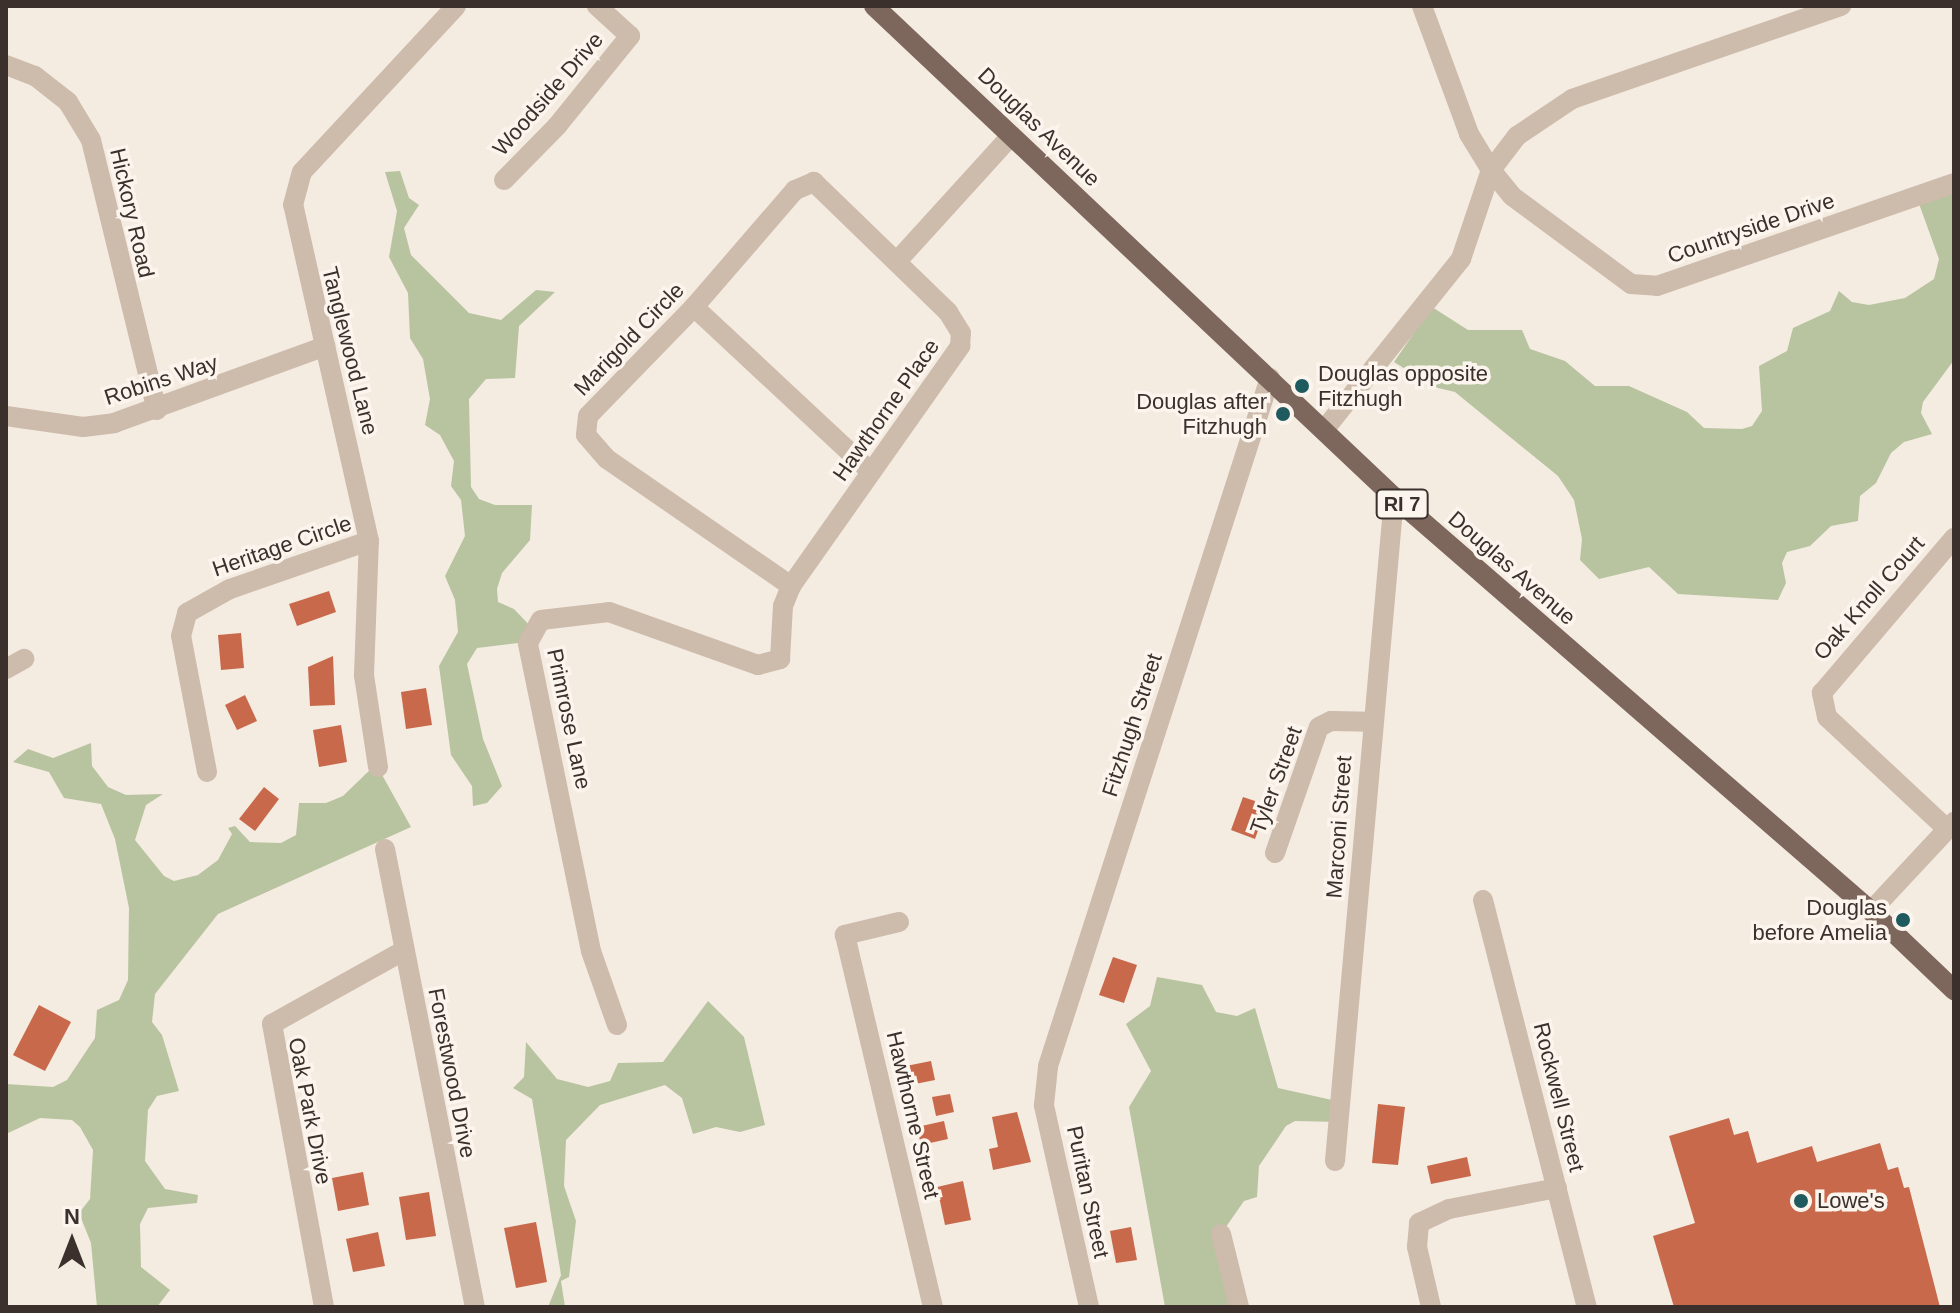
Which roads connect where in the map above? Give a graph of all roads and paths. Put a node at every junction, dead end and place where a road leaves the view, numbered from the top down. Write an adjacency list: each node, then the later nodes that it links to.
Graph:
1 (456, 6): 13 (street, Tanglewood Lane)
2 (597, 6): 9 (street, Woodside Drive)
3 (874, 6): 7 (main road, Douglas Avenue / RI 7)
4 (1422, 6): 8 (street, Countryside Drive)
5 (1841, 6): 8 (street)
6 (6, 65): 15 (street, Hickory Road)
7 (1011, 136): 11 (street); 14 (main road, Douglas Avenue / RI 7)
8 (1491, 170): 10 (street, Countryside Drive); 17 (street)
9 (504, 180)
10 (1954, 183)
11 (899, 259): 12 (street, Marigold Circle); 18 (street, Hawthorne Place)
12 (694, 307): 18 (street); 22 (street, Marigold Circle)
13 (325, 346): 15 (street, Robins Way); 21 (street, Tanglewood Lane)
14 (1270, 378): 17 (main road, Douglas Avenue / RI 7); 38 (street, Fitzhugh Street)
15 (157, 410): 16 (street, Robins Way)
16 (6, 416)
17 (1324, 430): 19 (main road, Douglas Avenue / RI 7)
18 (871, 472): 22 (street, Hawthorne Place)
19 (1394, 497): 26 (street, Marconi Street); 33 (main road, Douglas Avenue / RI 7)
20 (1954, 538): 29 (street, Oak Knoll Court)
21 (369, 541): 27 (street, Tanglewood Lane); 28 (street, Heritage Circle)
22 (791, 586): 24 (street, Hawthorne Place)
23 (24, 659): 25 (street)
24 (780, 659): 37 (street, Primrose Lane)
25 (6, 669)
26 (1370, 722): 31 (street, Tyler Street); 39 (street, Marconi Street)
27 (378, 767)
28 (207, 772)
29 (1951, 825): 33 (street)
30 (385, 849): 35 (street, Forestwood Drive)
31 (1275, 853)
32 (1483, 900): 40 (street, Rockwell Street)
33 (1871, 911): 36 (main road, Douglas Avenue / RI 7)
34 (899, 922): 44 (street, Hawthorne Street)
35 (403, 951): 42 (street, Oak Park Drive); 43 (street, Forestwood Drive)
36 (1954, 990)
37 (617, 1025)
38 (1044, 1087): 45 (street, Puritan Street)
39 (1335, 1161)
40 (1557, 1188): 47 (street); 48 (street, Rockwell Street)
41 (1221, 1234): 46 (street)
42 (324, 1307)
43 (475, 1307)
44 (933, 1307)
45 (1089, 1307)
46 (1239, 1307)
47 (1431, 1307)
48 (1587, 1307)

